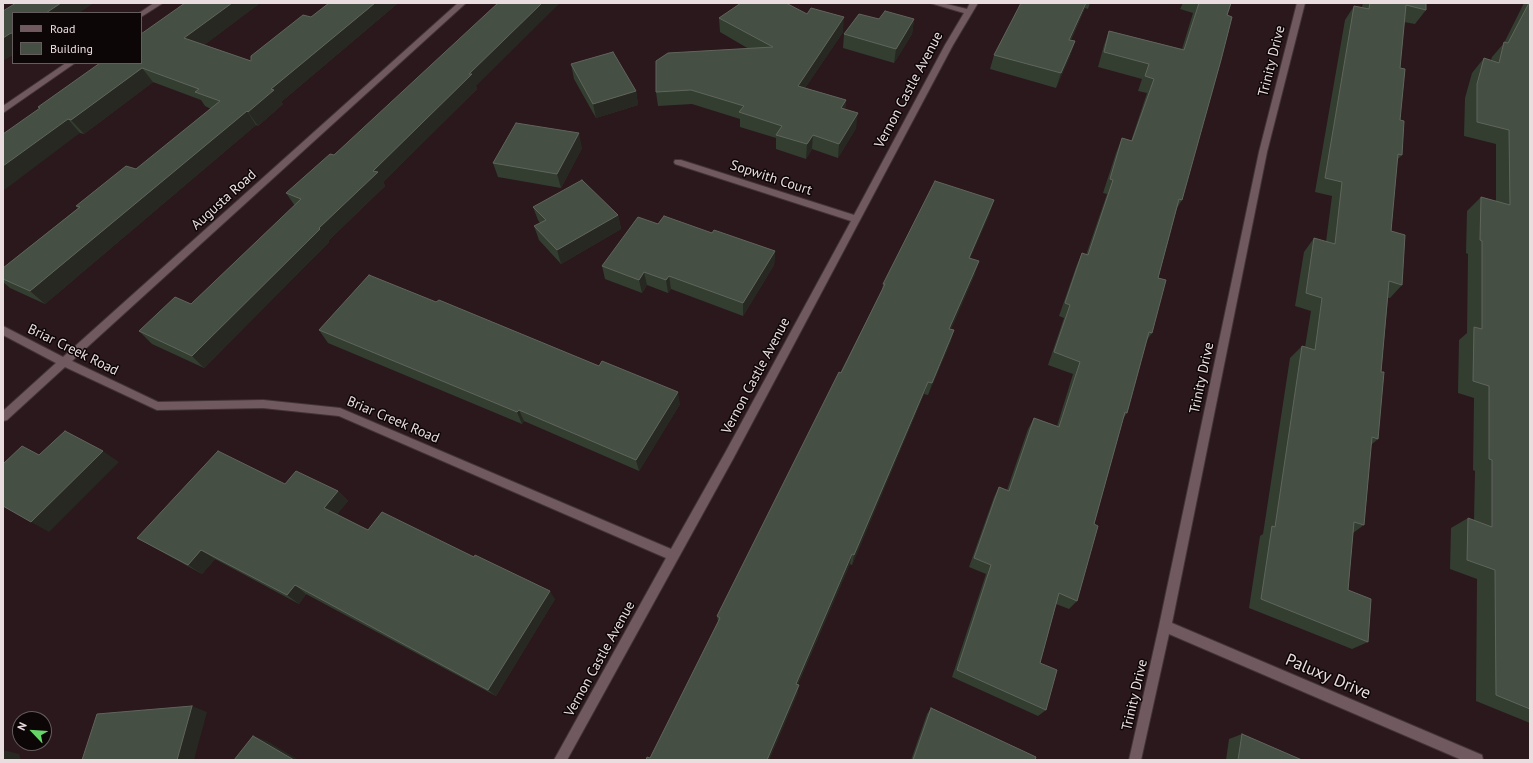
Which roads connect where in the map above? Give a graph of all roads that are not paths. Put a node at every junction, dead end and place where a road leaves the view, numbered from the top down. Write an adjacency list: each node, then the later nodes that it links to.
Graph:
1 (159, 3): 6 (street)
2 (462, 3): 12 (street, Augusta Road)
3 (934, 3): 5 (street)
4 (1301, 3): 15 (street, Trinity Drive)
5 (971, 7): 10 (street, Vernon Castle Avenue)
6 (142, 14)
7 (70, 64): 8 (street)
8 (3, 110)
9 (678, 162): 10 (street, Sopwith Court)
10 (856, 219): 14 (street, Vernon Castle Avenue)
11 (3, 330): 12 (street, Briar Creek Road)
12 (64, 362): 13 (street, Augusta Road); 14 (street, Briar Creek Road)
13 (3, 417)
14 (674, 556): 16 (street, Vernon Castle Avenue)
15 (1165, 626): 17 (street, Trinity Drive); 18 (street, Paluxy Drive)
16 (560, 760)
17 (1135, 760)
18 (1477, 760)

